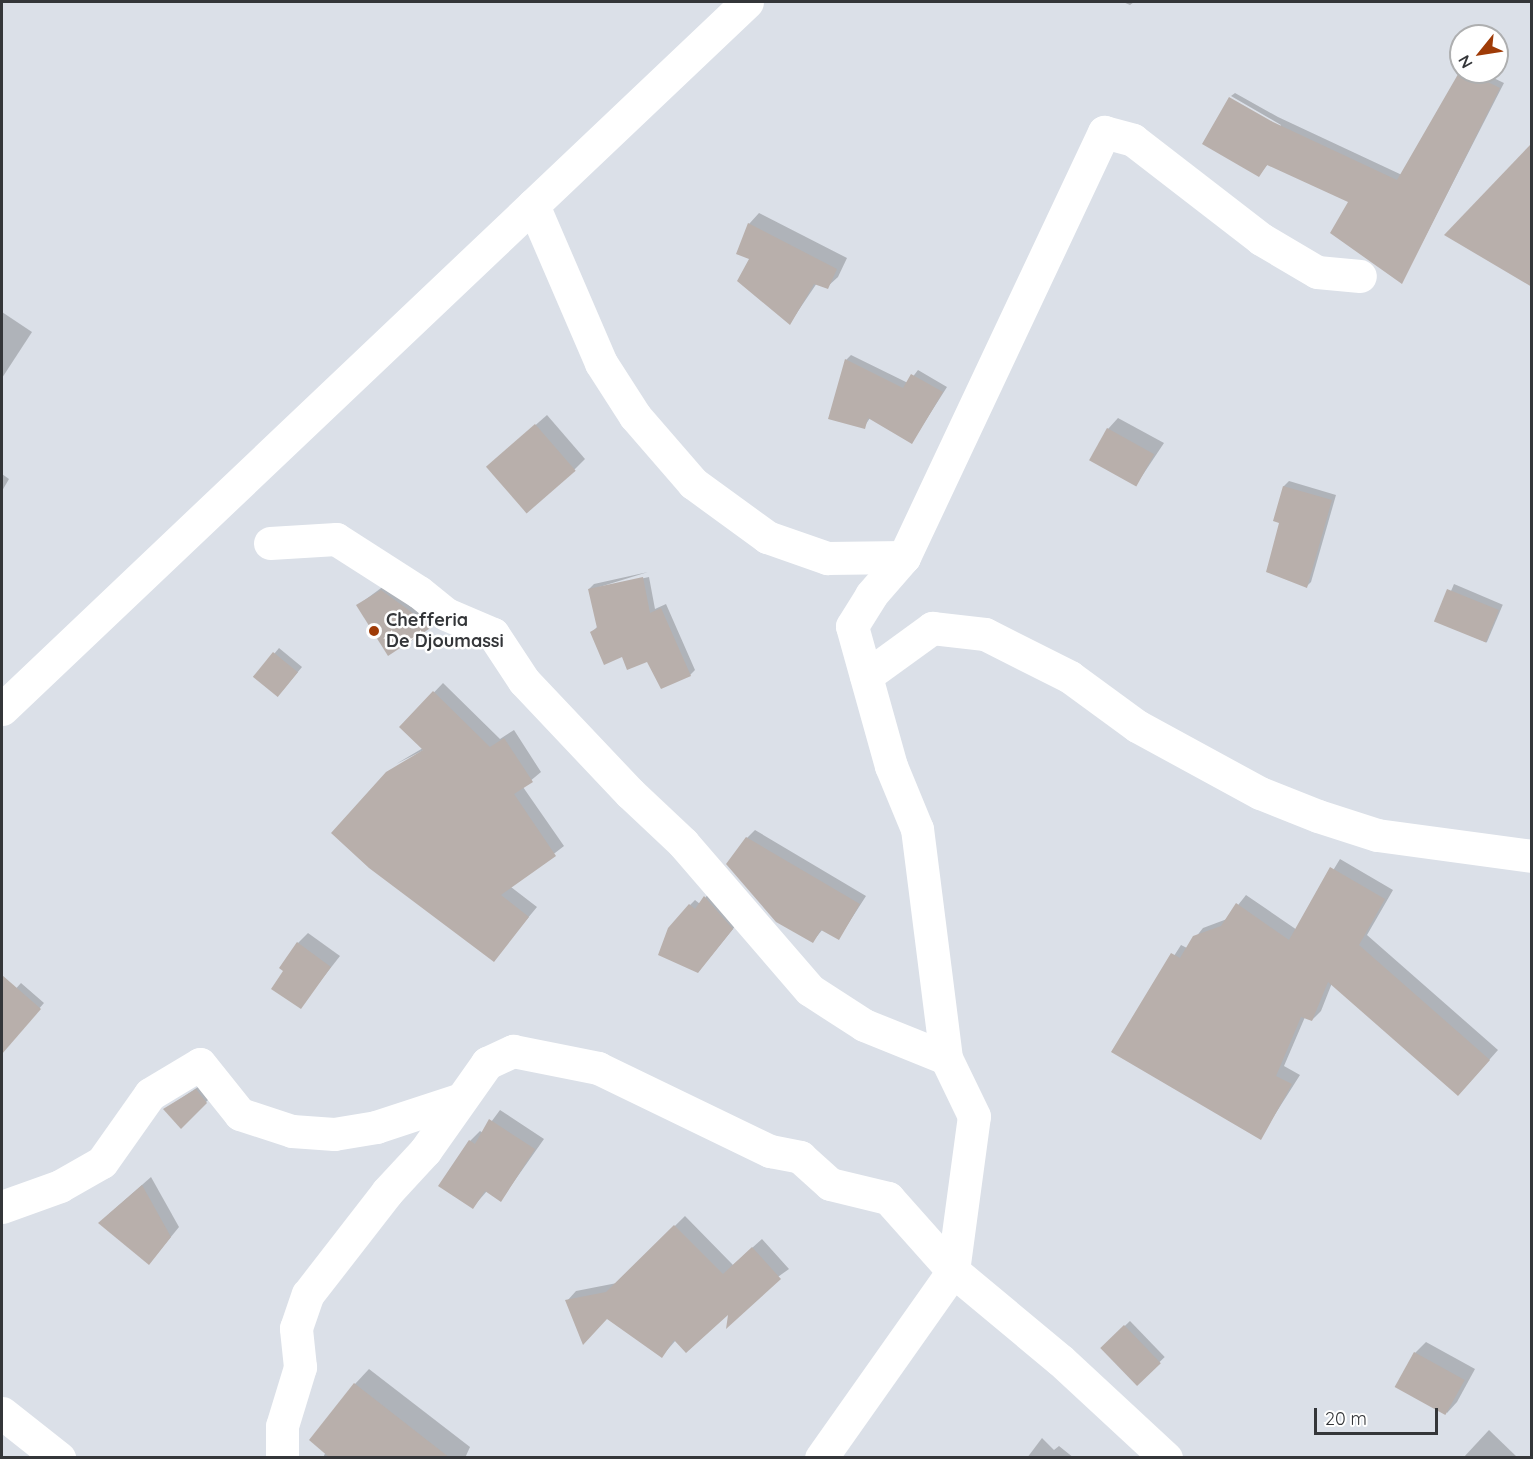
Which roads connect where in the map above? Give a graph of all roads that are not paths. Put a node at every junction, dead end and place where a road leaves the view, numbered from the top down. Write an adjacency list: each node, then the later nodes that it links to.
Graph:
1 (747, 2): 2 (street)
2 (533, 205): 5 (street); 7 (street)
3 (1360, 276): 5 (street)
4 (270, 543): 9 (street)
5 (903, 557): 6 (street)
6 (866, 676): 8 (street); 9 (street)
7 (2, 709)
8 (1532, 856)
9 (946, 1058): 12 (street)
10 (458, 1100): 11 (street); 12 (street); 15 (street)
11 (2, 1207)
12 (953, 1271): 16 (street); 17 (street)
13 (2, 1413): 14 (street)
14 (59, 1458)
15 (282, 1458)
16 (821, 1458)
17 (1166, 1458)

